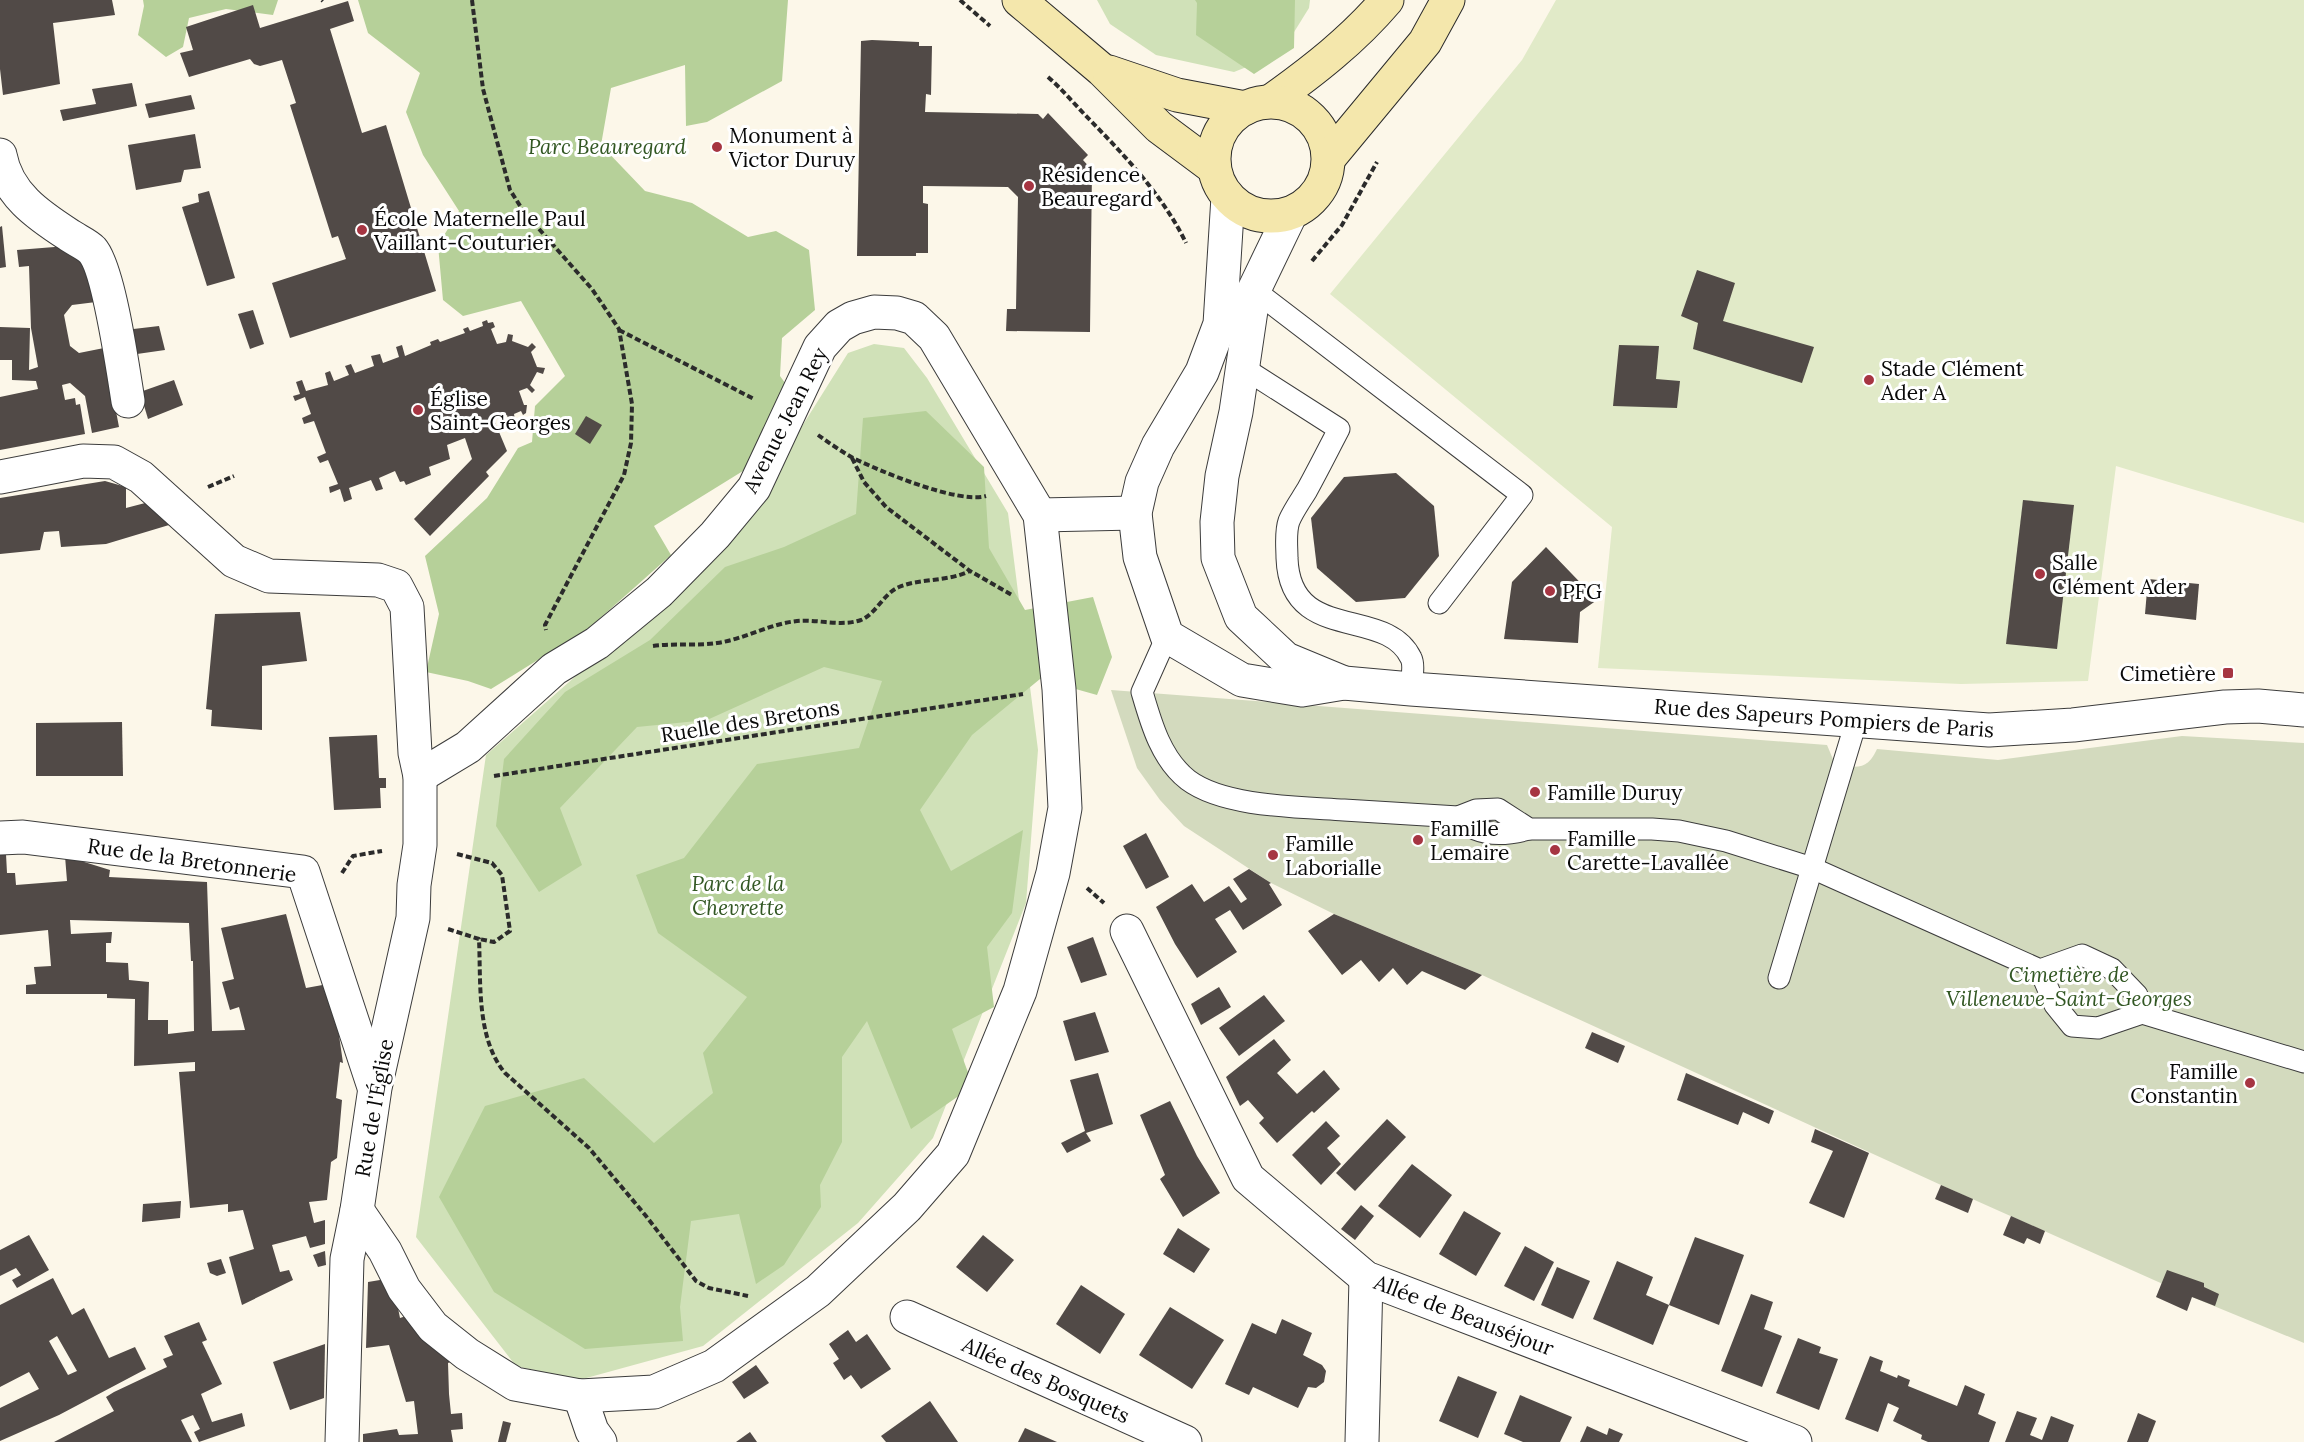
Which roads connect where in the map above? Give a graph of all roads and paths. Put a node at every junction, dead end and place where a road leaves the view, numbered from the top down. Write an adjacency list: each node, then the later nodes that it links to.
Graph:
1 (472, 0): 18 (path)
2 (960, 0): 6 (path)
3 (1019, 0): 7 (main road)
4 (1387, 0): 9 (main road)
5 (1448, 0): 12 (main road)
6 (993, 29)
7 (1102, 70): 9 (main road); 13 (main road)
8 (1042, 72): 16 (path)
9 (1258, 104): 12 (main road); 13 (main road)
10 (1383, 153): 17 (path)
11 (0, 155): 20 (street)
12 (1329, 158): 15 (main road)
13 (1214, 168): 14 (main road)
14 (1228, 197): 15 (main road); 16 (street)
15 (1291, 213): 17 (street, Rue des Sapeurs Pompiers de Paris)
16 (1224, 274): 25 (street)
17 (1257, 282): 19 (street, Rue des Sapeurs Pompiers de Paris); 28 (lane)
18 (619, 329): 21 (path); 32 (path)
19 (1242, 368): 33 (street, Rue des Sapeurs Pompiers de Paris); 35 (lane)
20 (129, 401)
21 (789, 417): 22 (path); 24 (street, Avenue Jean Rey); 32 (street, Avenue Jean Rey)
22 (852, 457): 24 (path); 27 (path)
23 (0, 477): 39 (street, Rue de l'Église)
24 (1020, 482): 26 (street, Avenue Jean Rey)
25 (1135, 513): 26 (street); 30 (street)
26 (1040, 515): 29 (street)
27 (970, 571): 29 (path); 31 (path)
28 (1439, 603)
29 (1050, 611): 34 (street)
30 (1167, 636): 33 (street, Rue des Sapeurs Pompiers de Paris); 42 (lane)
31 (652, 646)
32 (554, 669): 38 (street, Avenue Jean Rey)
33 (1344, 683): 35 (street, Rue des Sapeurs Pompiers de Paris)
34 (1059, 689): 38 (path, Ruelle des Bretons); 56 (street)
35 (1411, 689): 37 (street, Rue des Sapeurs Pompiers de Paris)
36 (2304, 710): 37 (street, Rue des Sapeurs Pompiers de Paris)
37 (1856, 722): 42 (lane)
38 (468, 747): 39 (street, Avenue Jean Rey)
39 (420, 776): 41 (street, Rue de l'Église)
40 (0, 838): 43 (street, Rue de la Bretonnerie)
41 (420, 845): 43 (path); 44 (street, Rue de l'Église); 46 (path)
42 (1812, 868): 47 (lane); 48 (lane)
43 (311, 896): 51 (street, Rue de la Bretonnerie)
44 (413, 918): 46 (path); 51 (street, Rue de l'Église)
45 (1127, 931): 53 (street, Allée de Beauséjour)
46 (479, 939): 54 (path)
47 (2040, 970): 49 (lane); 49 (lane)
48 (1779, 978)
49 (2142, 1013): 50 (lane)
50 (2304, 1062)
51 (375, 1088): 52 (street, Rue de l'Église)
52 (357, 1210): 56 (street); 57 (street, Rue de l'Église)
53 (1366, 1278): 60 (street); 61 (street, Allée de Beauséjour)
54 (758, 1295)
55 (907, 1317): 59 (street, Allée des Bosquets)
56 (580, 1396): 58 (street)
57 (342, 1442)
58 (600, 1442)
59 (1185, 1442)
60 (1362, 1442)
61 (1795, 1442)

